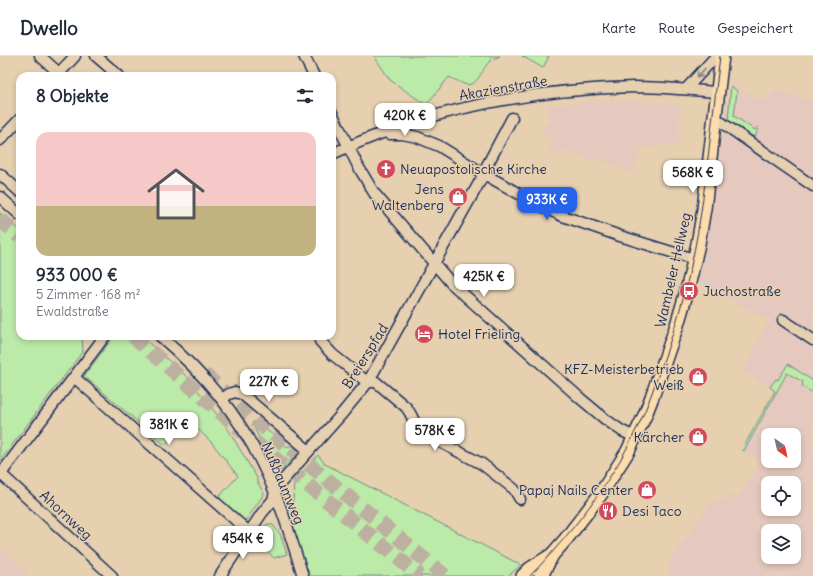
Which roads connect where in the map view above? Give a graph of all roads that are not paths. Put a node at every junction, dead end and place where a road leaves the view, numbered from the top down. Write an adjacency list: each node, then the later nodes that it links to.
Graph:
1 (40, 56): 7 (street)
2 (75, 56): 8 (street)
3 (96, 56): 9 (street)
4 (304, 56): 10 (street)
5 (716, 56): 11 (street, one-way to 11)
6 (722, 56): 12 (main road, Wambeler Hellweg)
7 (57, 72)
8 (62, 72)
9 (114, 72)
10 (312, 72)
11 (686, 89): 12 (street, Akazienstraße); 15 (street, Akazienstraße)
12 (718, 92): 14 (main road, Wambeler Hellweg)
13 (512, 118): 24 (street, Breierspfad)
14 (715, 118): 25 (street); 29 (main road, Wambeler Hellweg)
15 (419, 120): 18 (street, Akazienstraße); 19 (street)
16 (336, 122): 21 (street)
17 (16, 123): 20 (street)
18 (383, 133): 19 (street); 21 (street, Akazienstraße)
19 (417, 137): 24 (street)
20 (0, 140)
21 (348, 147): 22 (street, Akazienstraße); 30 (street)
22 (336, 152)
23 (0, 174): 26 (street)
24 (484, 174): 29 (street); 30 (street, Breierspfad)
25 (813, 186)
26 (16, 188)
27 (0, 198): 28 (street)
28 (16, 212)
29 (694, 259): 39 (main road, Wambeler Hellweg)
30 (434, 263): 37 (street, Breierspfad); 39 (street)
31 (783, 320): 34 (street)
32 (103, 340): 36 (street)
33 (164, 340): 38 (street, Nußbaumweg)
34 (813, 340)
35 (320, 341): 37 (street)
36 (74, 377): 41 (street); 44 (street)
37 (368, 382): 40 (street, Breierspfad); 43 (street)
38 (222, 399): 40 (street); 42 (street, Nußbaumweg)
39 (635, 437): 45 (main road, Wambeler Hellweg)
40 (309, 451): 42 (street, Breierspfad)
41 (1, 475): 46 (street, Ahornweg)
42 (274, 492): 44 (street, Breierspfad); 48 (street, Nußbaumweg)
43 (520, 499)
44 (249, 532): 47 (street, Breierspfad)
45 (552, 555): 49 (main road, Wambeler Hellweg); 50 (main road, Wambeler Hellweg)
46 (112, 576)
47 (220, 576)
48 (303, 576)
49 (522, 576)
50 (542, 576)

